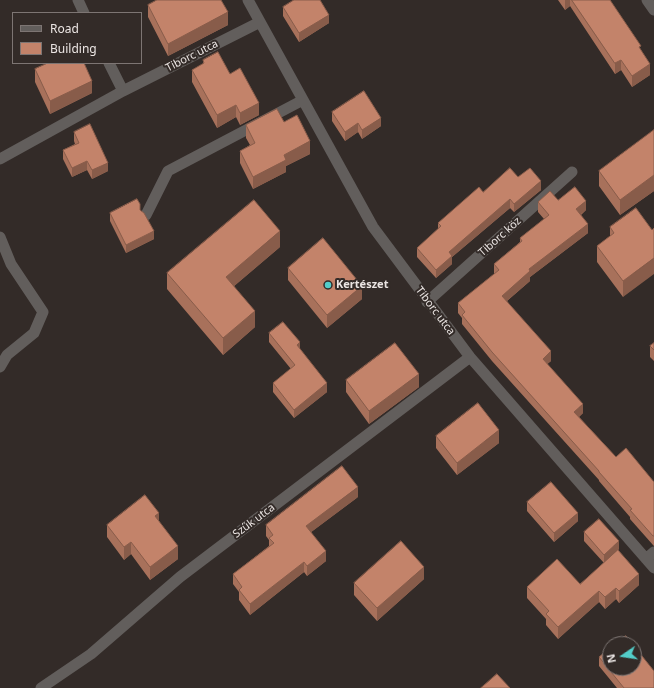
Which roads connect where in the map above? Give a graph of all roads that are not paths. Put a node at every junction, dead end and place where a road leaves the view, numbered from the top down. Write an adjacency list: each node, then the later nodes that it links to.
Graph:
1 (78, 0): 5 (street)
2 (248, 0): 6 (street, Tiborc utca)
3 (647, 0): 4 (street)
4 (654, 10)
5 (84, 12)
6 (260, 22): 8 (street, Tiborc utca); 9 (street, Tiborc utca)
7 (110, 64): 8 (street)
8 (123, 91): 10 (street, Tiborc utca)
9 (303, 100): 12 (street); 14 (street, Tiborc utca)
10 (0, 158)
11 (572, 172): 14 (street, Tiborc köz)
12 (146, 215)
13 (0, 237): 16 (street)
14 (427, 302): 15 (street, Tiborc utca)
15 (470, 357): 17 (street, Tiborc utca); 19 (street, Szűk utca)
16 (0, 367)
17 (650, 556): 18 (street, Tiborc utca)
18 (654, 568)
19 (41, 688)

